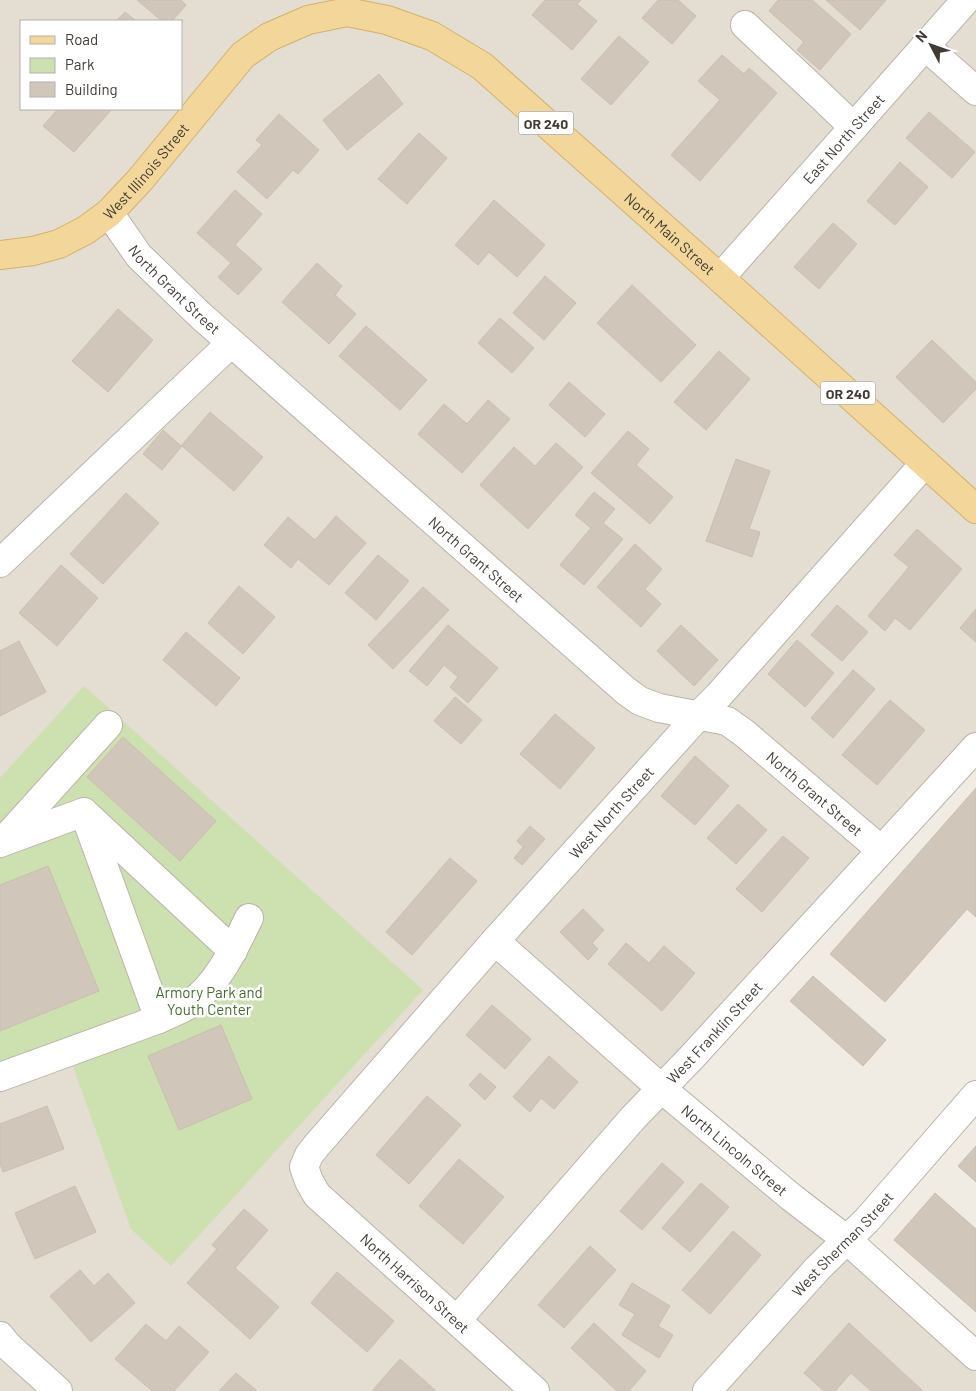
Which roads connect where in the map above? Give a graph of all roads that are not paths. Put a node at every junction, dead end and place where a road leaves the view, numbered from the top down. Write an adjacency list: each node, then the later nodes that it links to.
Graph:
1 (966, 0): 4 (street, East North Street)
2 (346, 6): 7 (main road, West Illinois Street / OR 240); 9 (main road, North Main Street / OR 240)
3 (744, 26): 6 (street)
4 (925, 46): 5 (street); 6 (street, East North Street)
5 (976, 91)
6 (853, 127): 9 (street, East North Street)
7 (110, 213): 8 (main road, West Illinois Street / OR 240); 10 (street, North Grant Street)
8 (0, 255)
9 (720, 278): 11 (main road, North Main Street / OR 240)
10 (231, 342): 13 (street); 14 (street, North Grant Street)
11 (925, 463): 12 (main road, North Main Street / OR 240); 14 (street, West North Street)
12 (976, 509)
13 (0, 563)
14 (698, 716): 19 (street, North Grant Street); 21 (street, West North Street)
15 (108, 725): 18 (street)
16 (976, 747): 19 (street, West Franklin Street)
17 (84, 812): 18 (street); 22 (street); 23 (street)
18 (2, 842)
19 (881, 850): 25 (street, West Franklin Street)
20 (248, 918): 22 (street)
21 (495, 941): 25 (street, North Lincoln Street); 27 (street, West North Street)
22 (233, 951): 23 (street)
23 (159, 1019): 24 (street)
24 (0, 1077)
25 (662, 1089): 28 (street, North Lincoln Street); 29 (street, West Franklin Street)
26 (976, 1096): 28 (street, West Sherman Street)
27 (304, 1167): 29 (street, North Harrison Street)
28 (847, 1240): 31 (street, North Lincoln Street); 34 (street, West Sherman Street)
29 (456, 1320): 33 (street, North Harrison Street)
30 (0, 1336): 32 (street)
31 (976, 1356)
32 (58, 1391)
33 (535, 1391)
34 (708, 1391)

